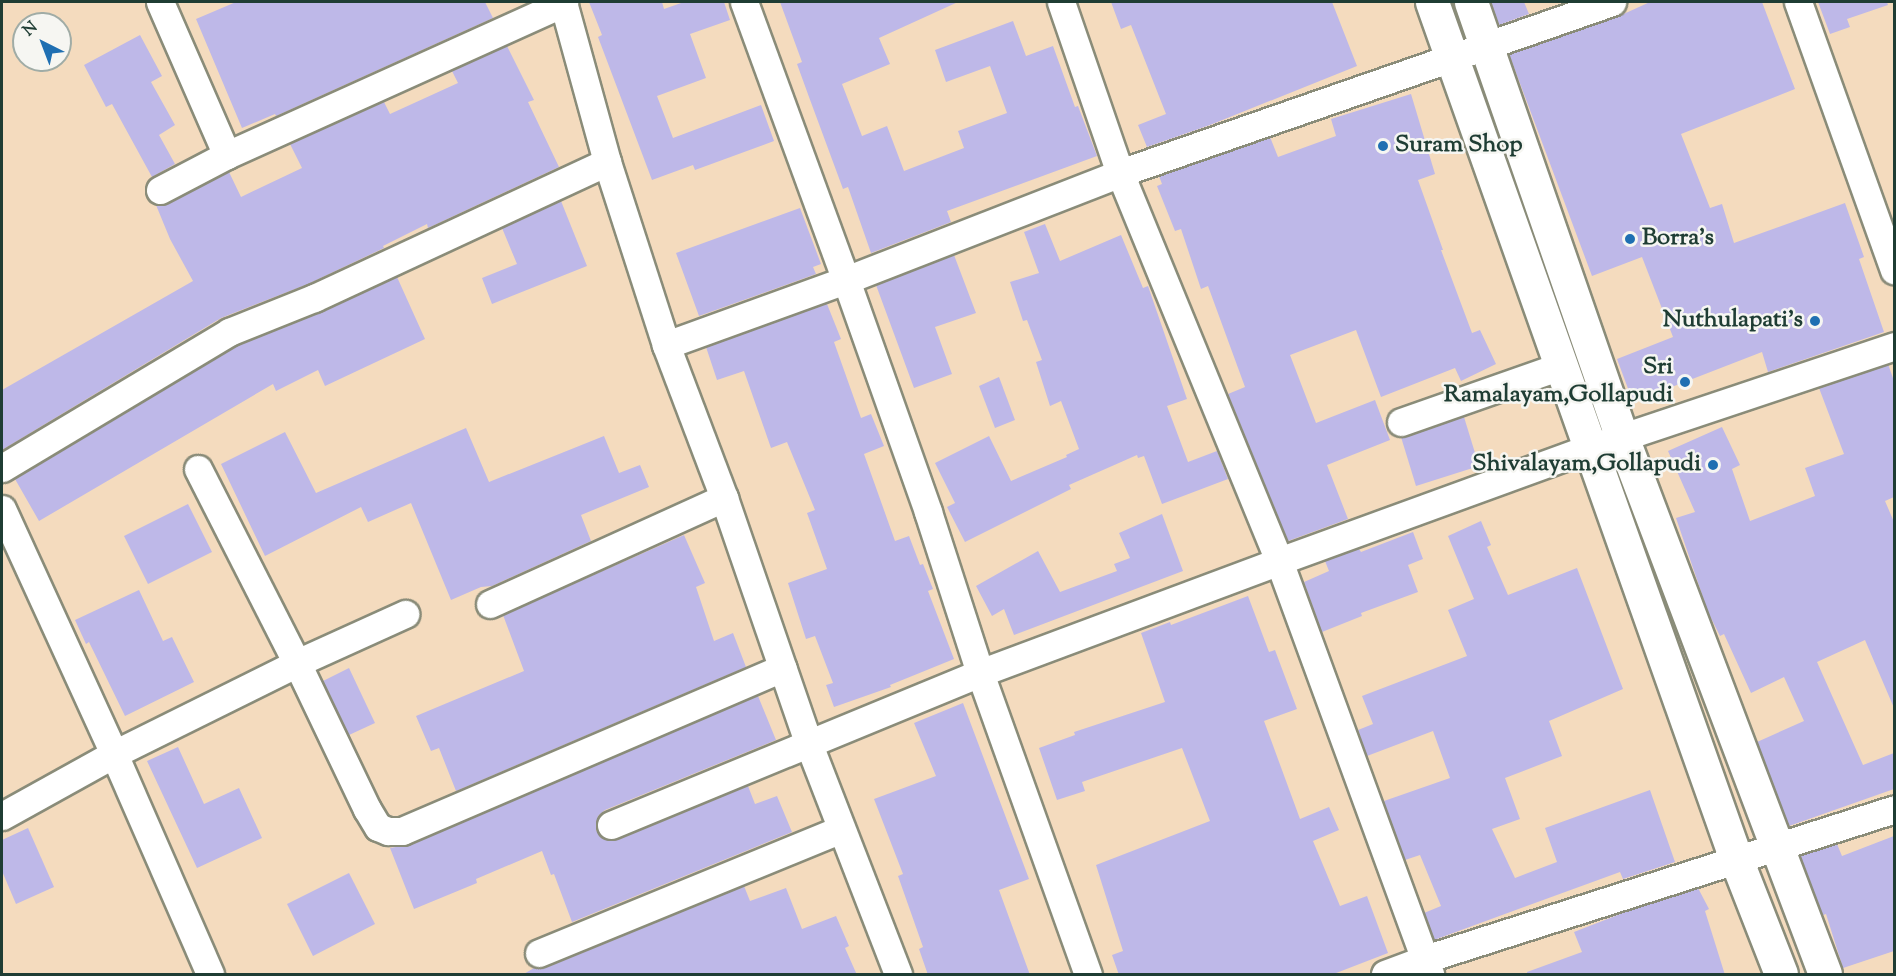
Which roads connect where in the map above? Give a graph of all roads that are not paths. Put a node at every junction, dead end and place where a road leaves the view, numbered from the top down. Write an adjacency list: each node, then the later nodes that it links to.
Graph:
1 (160, 2): 11 (street)
2 (563, 2): 11 (street); 12 (street)
3 (744, 2): 16 (street)
4 (1061, 2): 13 (street)
5 (1432, 2): 10 (street)
6 (1471, 2): 9 (street)
7 (1612, 2): 9 (street)
8 (1798, 2): 15 (street)
9 (1486, 46): 10 (street); 21 (street)
10 (1451, 58): 13 (street); 19 (street)
11 (227, 155): 14 (street)
12 (607, 162): 17 (street); 23 (street)
13 (1120, 173): 16 (street); 27 (street)
14 (160, 190)
15 (1894, 270)
16 (846, 280): 17 (street); 32 (street)
17 (666, 345): 25 (street)
18 (1894, 346): 21 (street)
19 (1561, 366): 20 (street); 22 (street)
20 (1401, 422)
21 (1622, 437): 22 (street); 39 (street)
22 (1590, 448): 27 (street); 40 (street)
23 (2, 468)
24 (198, 469): 30 (street)
25 (724, 498): 28 (street); 31 (street)
26 (2, 509): 34 (street)
27 (1279, 561): 32 (street); 42 (street)
28 (490, 604)
29 (405, 614): 30 (street)
30 (297, 663): 31 (street); 34 (street)
31 (783, 668): 33 (street)
32 (980, 673): 33 (street); 45 (street)
33 (808, 742): 37 (street); 38 (street)
34 (114, 754): 36 (street); 43 (street)
35 (1894, 808): 39 (street)
36 (2, 816)
37 (610, 825)
38 (841, 829): 41 (street); 44 (street)
39 (1777, 846): 40 (street); 48 (street)
40 (1736, 859): 42 (street); 47 (street)
41 (539, 953)
42 (1427, 967): 46 (street)
43 (210, 975)
44 (898, 975)
45 (1088, 975)
46 (1385, 975)
47 (1780, 975)
48 (1825, 975)

